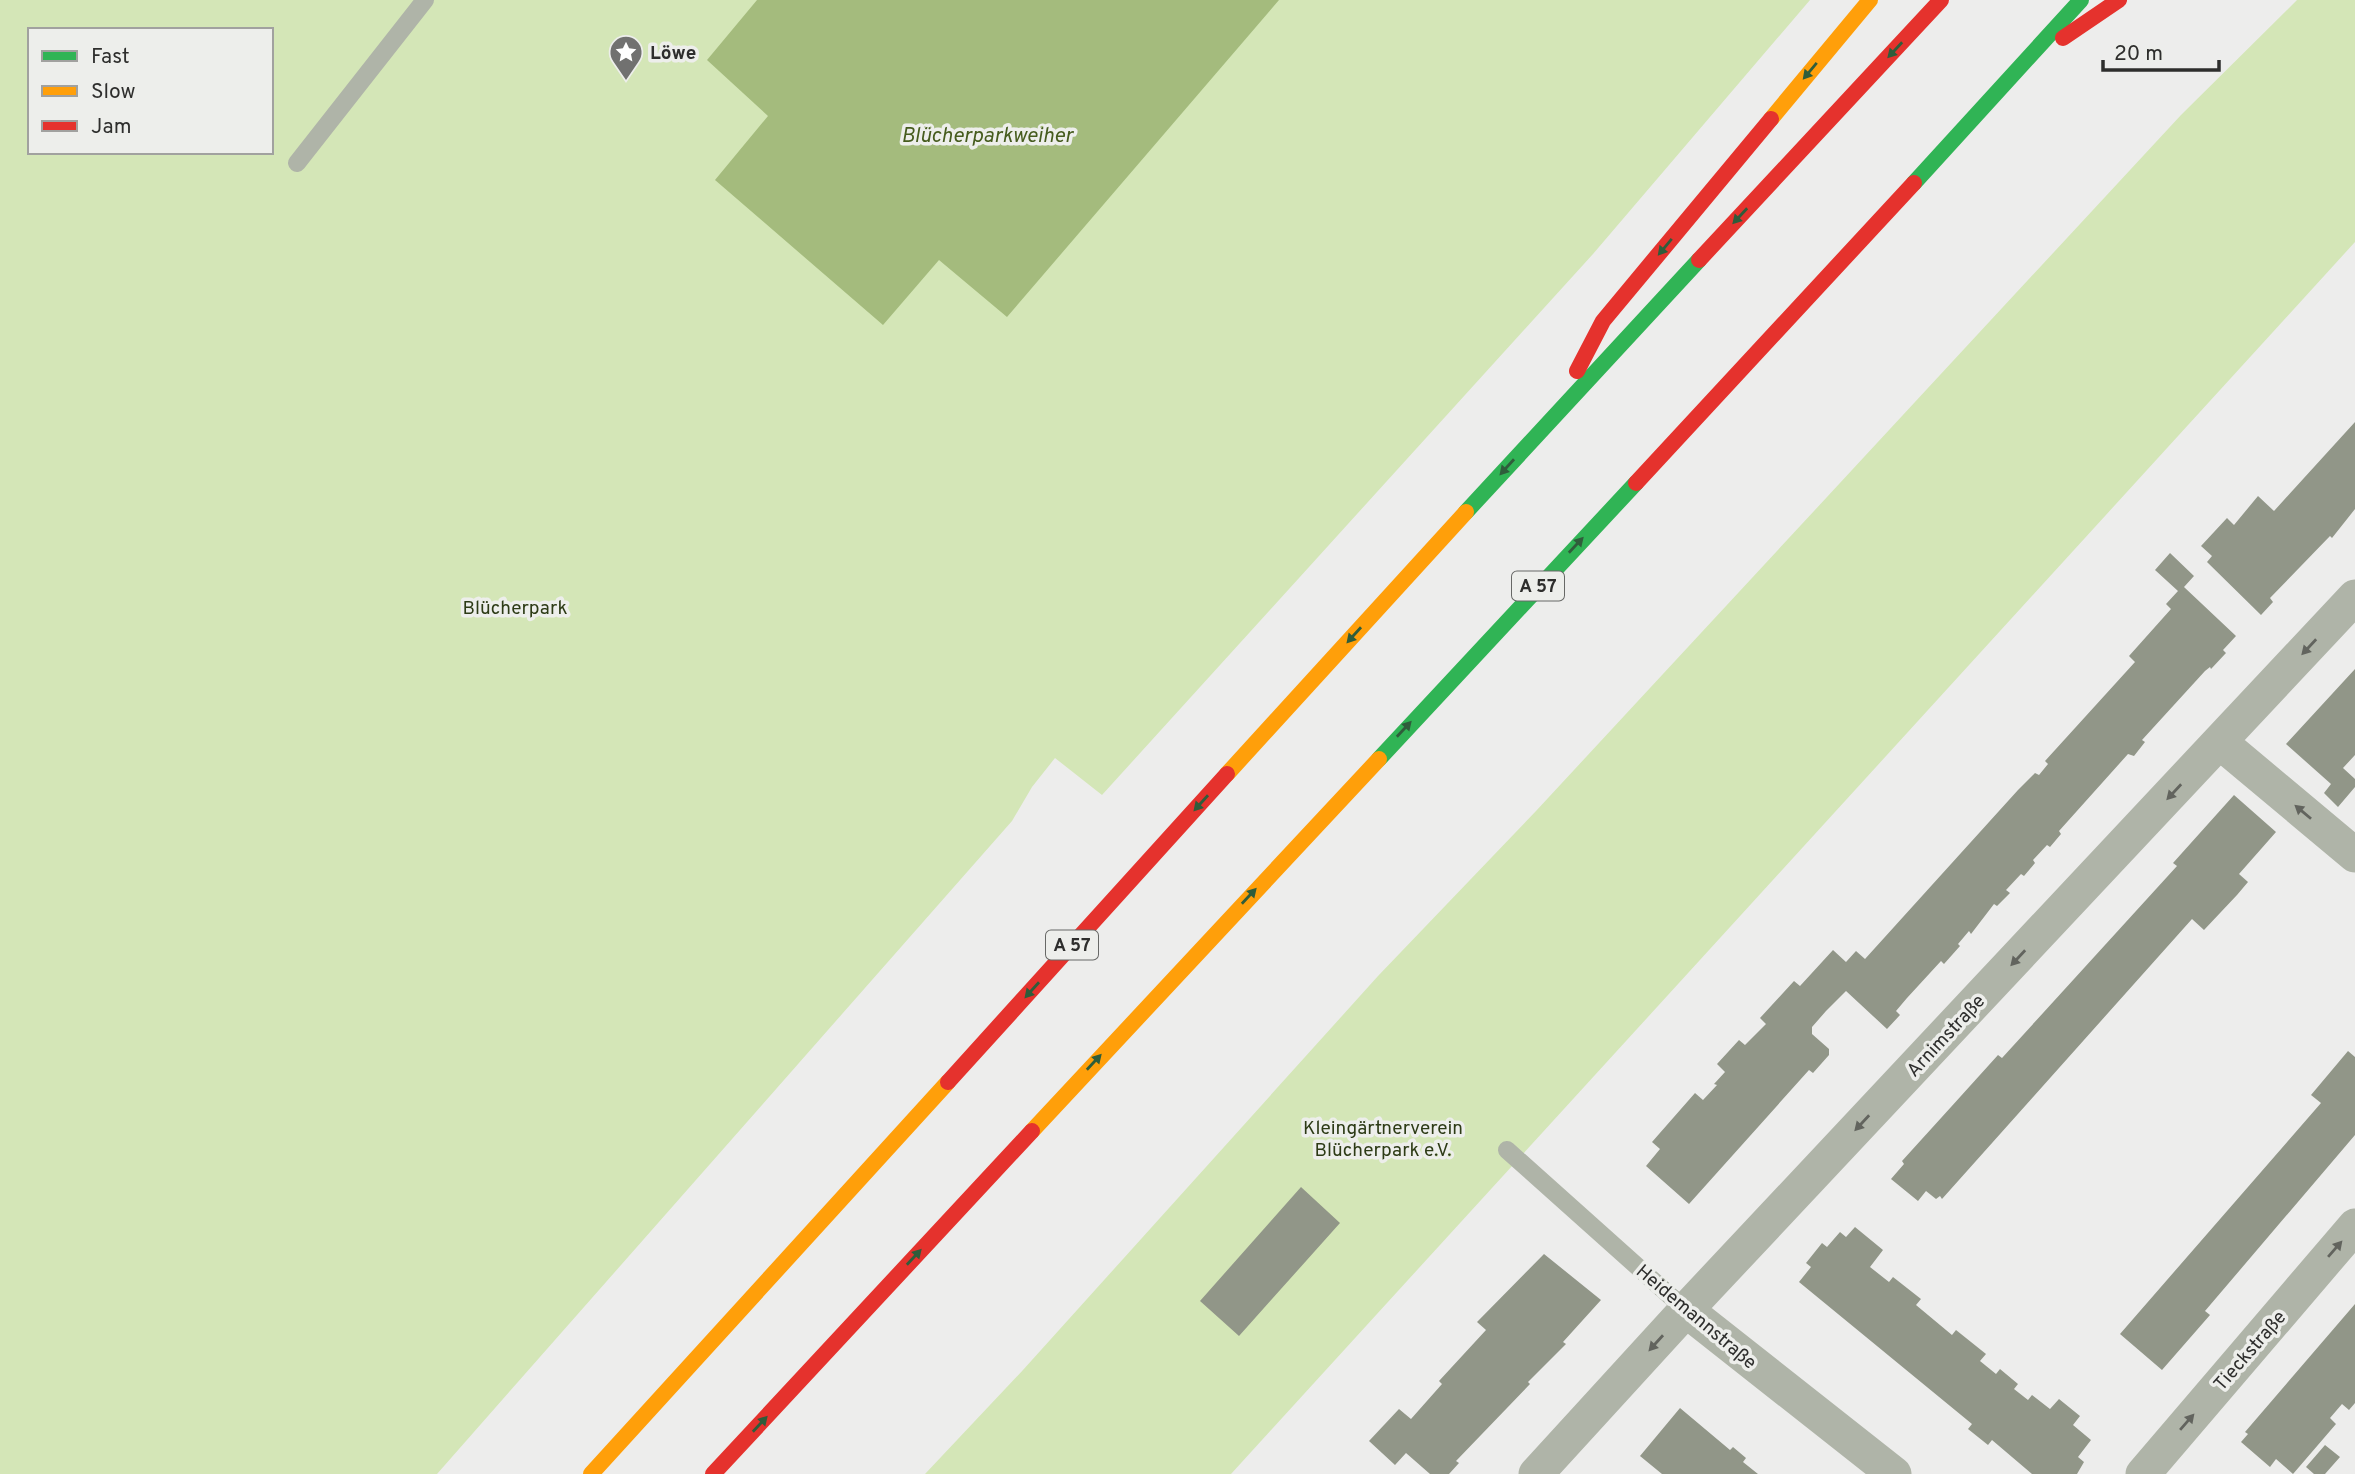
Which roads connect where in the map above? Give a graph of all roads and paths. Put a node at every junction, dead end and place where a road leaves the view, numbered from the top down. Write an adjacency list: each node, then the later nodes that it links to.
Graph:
1 (425, 0): 7 (lane)
2 (1870, 0): 8 (highway, one-way to 8)
3 (1941, 0): 8 (highway, A 57, one-way to 8)
4 (2081, 0): 6 (highway, A 57)
5 (2119, 0): 6 (highway)
6 (2029, 60): 16 (highway, A 57, one-way to 6)
7 (296, 163)
8 (1553, 416): 15 (highway, A 57, one-way to 15)
9 (2355, 597): 10 (street, Arnimstraße, one-way to 10)
10 (2221, 743): 11 (street, one-way to 10); 14 (street, Arnimstraße, one-way to 14)
11 (2355, 855)
12 (1507, 1150): 14 (lane, Heidemannstraße)
13 (2355, 1226): 19 (street, Tieckstraße, one-way to 13)
14 (1686, 1310): 17 (street, Arnimstraße, one-way to 17); 18 (street, Heidemannstraße)
15 (591, 1474)
16 (713, 1474)
17 (1536, 1474)
18 (1894, 1474)
19 (2143, 1474)

